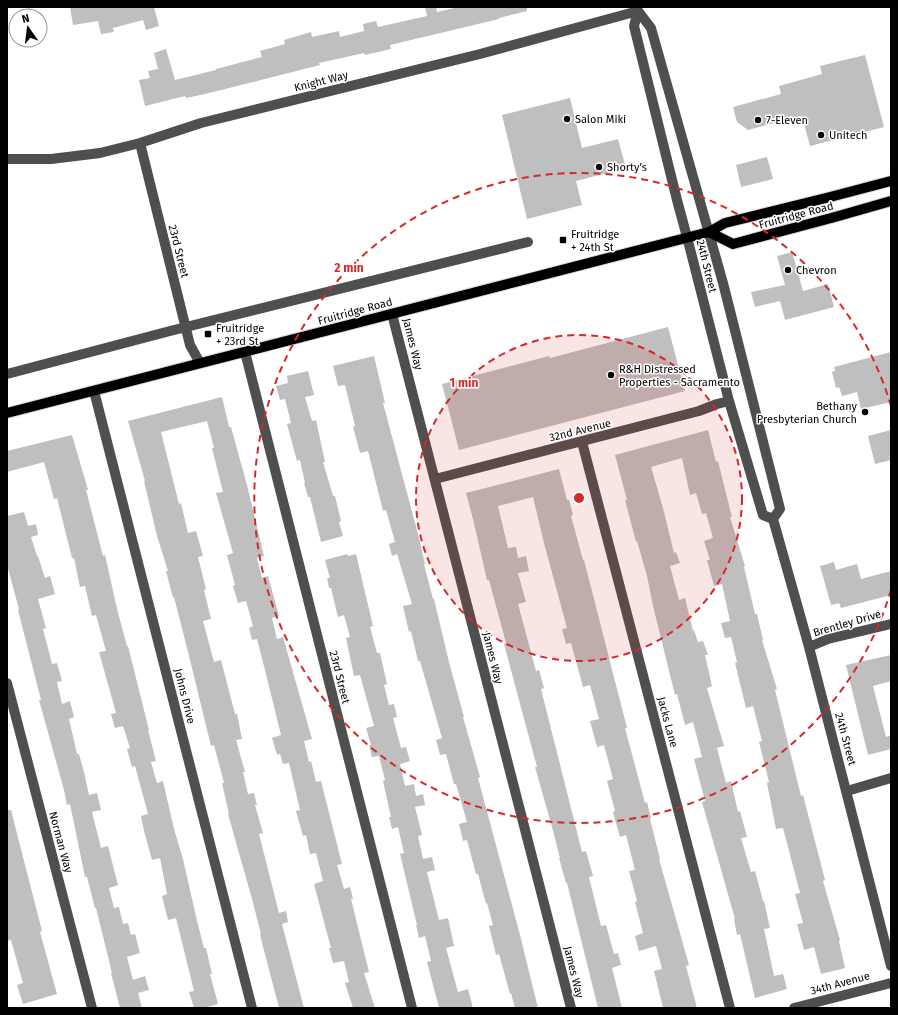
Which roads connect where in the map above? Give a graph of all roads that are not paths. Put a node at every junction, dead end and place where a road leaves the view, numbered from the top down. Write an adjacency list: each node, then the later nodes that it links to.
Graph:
1 (637, 9): 2 (street, Knight Way); 6 (street, 24th Street); 7 (street, 24th Street)
2 (140, 143): 3 (street, Knight Way); 10 (street, 23rd Street)
3 (7, 159)
4 (891, 181): 6 (main road, Fruitridge Road)
5 (891, 201): 6 (main road, Fruitridge Road)
6 (709, 232): 7 (main road, Fruitridge Road); 19 (street, 24th Street)
7 (687, 237): 9 (main road, Fruitridge Road); 15 (street, 24th Street)
8 (528, 242): 10 (street)
9 (392, 314): 11 (main road, Fruitridge Road); 18 (street, James Way)
10 (185, 328): 12 (street, 23rd Street); 13 (street)
11 (244, 352): 12 (main road, Fruitridge Road); 30 (street, 23rd Street)
12 (200, 363): 14 (main road, Fruitridge Road)
13 (7, 374)
14 (94, 390): 16 (main road, Fruitridge Road); 29 (street, Johns Drive)
15 (729, 401): 17 (street, 32nd Avenue); 19 (street, 24th Street)
16 (7, 413)
17 (582, 442): 18 (street, 32nd Avenue); 32 (street, Jacks Lane)
18 (435, 479): 31 (street, James Way)
19 (773, 519): 21 (street, 24th Street)
20 (891, 624): 21 (street, Brentley Drive)
21 (810, 647): 24 (street, 24th Street)
22 (7, 682): 28 (street, Norman Way)
23 (891, 778): 24 (street)
24 (847, 791): 25 (street, 24th Street)
25 (888, 937): 26 (street, 24th Street)
26 (891, 966)
27 (891, 983): 33 (street, 34th Avenue)
28 (92, 1008)
29 (252, 1008)
30 (412, 1008)
31 (571, 1008)
32 (730, 1008)
33 (794, 1008)

